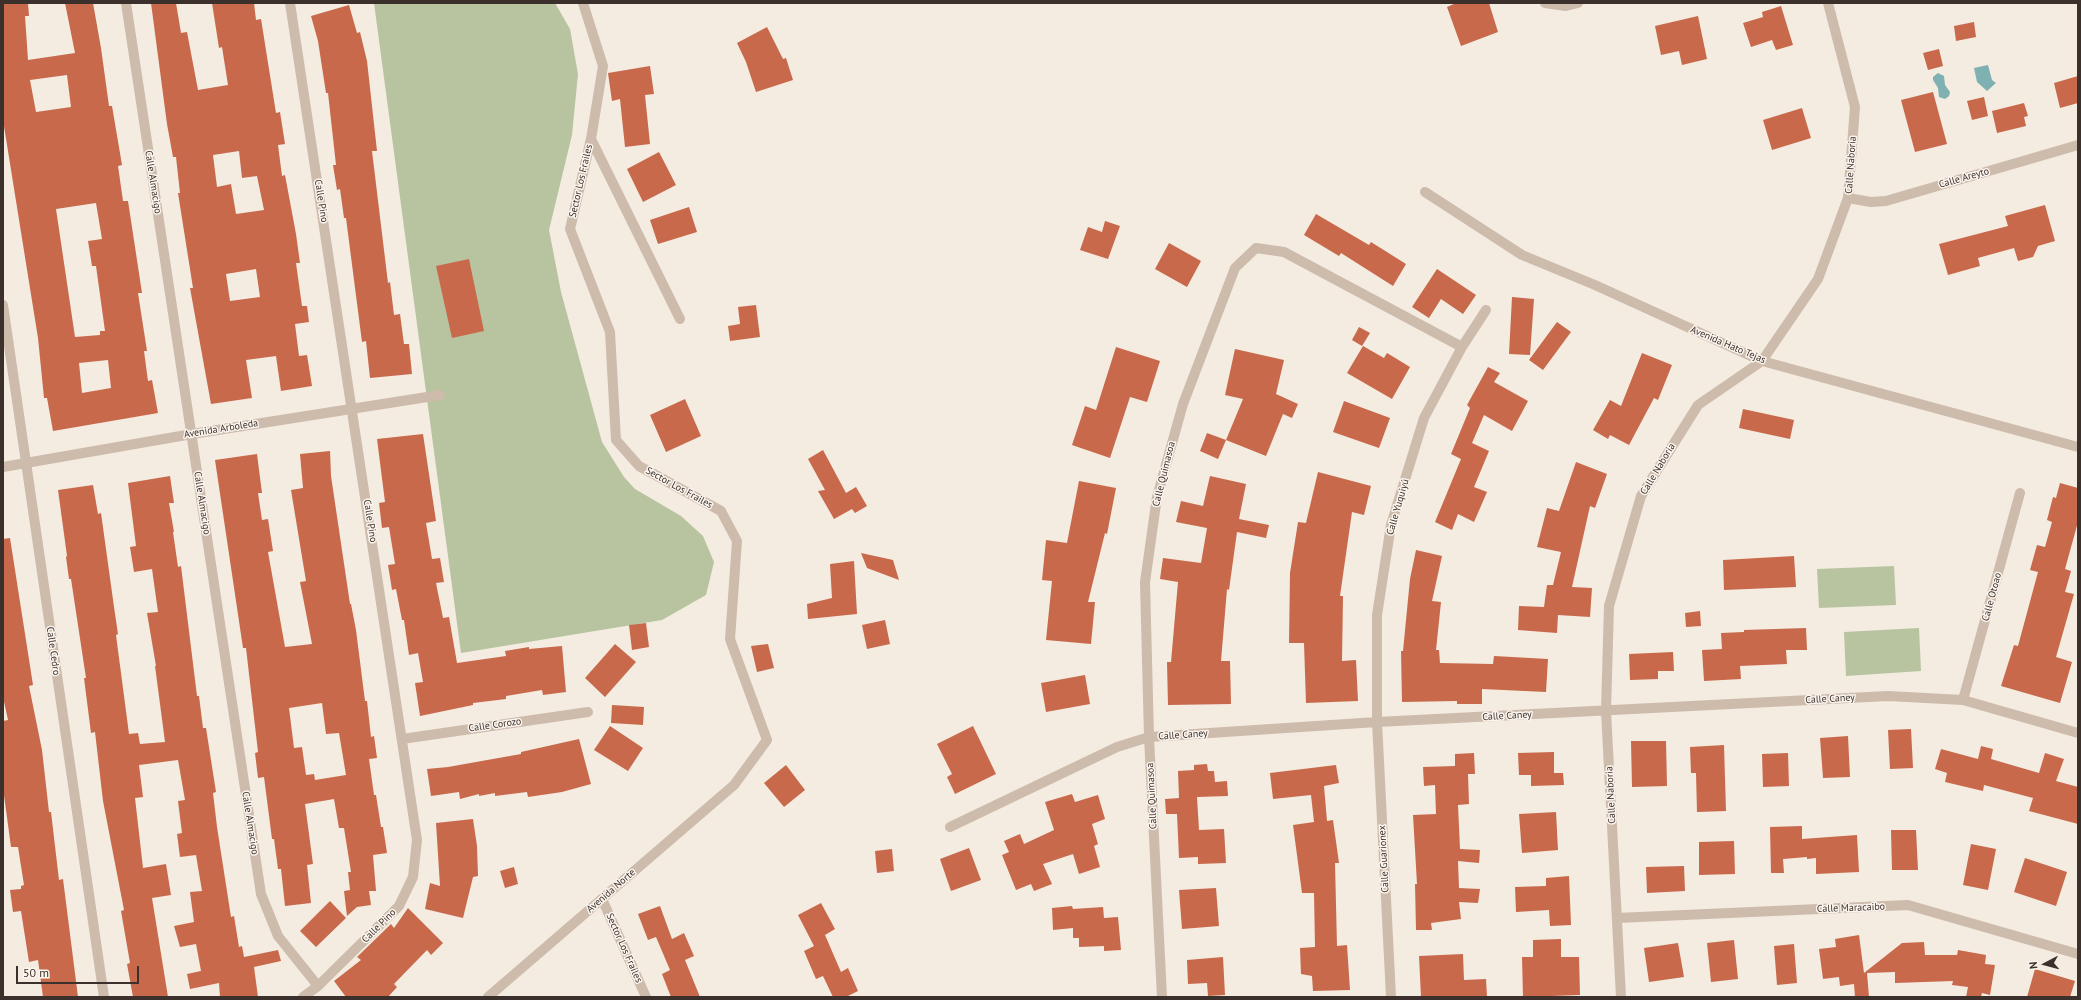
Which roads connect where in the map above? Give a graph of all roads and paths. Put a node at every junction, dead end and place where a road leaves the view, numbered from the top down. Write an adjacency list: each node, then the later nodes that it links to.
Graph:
1 (126, 3): 18 (street, Calle Almacigo)
2 (290, 3): 17 (street, Calle Pino)
3 (1545, 3): 4 (street)
4 (1578, 3)
5 (1828, 3): 10 (street, Calle Naboria)
6 (585, 4): 7 (street)
7 (591, 139): 13 (street); 30 (street, Sector Los Frailes)
8 (2078, 145): 10 (street, Calle Areyto)
9 (1425, 192): 15 (street, Avenida Hato Tejas)
10 (1848, 198): 15 (street, Calle Naboria)
11 (3, 305): 20 (street, Calle Cedro)
12 (1486, 310): 14 (street, Calle Yuquiyú)
13 (680, 319)
14 (1462, 347): 26 (street, Calle Yuquiyú); 28 (street, Calle Quimasoa)
15 (1762, 361): 19 (street, Avenida Hato Tejas); 24 (street, Calle Naboria)
16 (440, 395): 17 (street, Avenida Arboleda)
17 (353, 409): 18 (street, Avenida Arboleda); 29 (street, Calle Pino)
18 (192, 434): 20 (street, Avenida Arboleda); 35 (street, Calle Almacigo)
19 (2078, 447)
20 (26, 463): 21 (street, Avenida Arboleda); 36 (street, Calle Cedro)
21 (3, 467)
22 (2020, 493): 23 (street, Calle Otoao)
23 (1963, 700): 24 (street, Calle Caney); 27 (street, Calle Caney)
24 (1606, 711): 26 (street, Calle Caney); 33 (street, Calle Naboria)
25 (588, 712): 29 (street, Calle Corozo)
26 (1377, 722): 28 (street, Calle Caney); 41 (street, Calle Guarionex)
27 (2078, 733)
28 (1149, 737): 31 (street, Calle Caney); 40 (street, Calle Quimasoa)
29 (402, 739): 35 (street, Calle Pino)
30 (734, 785): 32 (street, Avenida Norte)
31 (950, 827)
32 (602, 899): 38 (street, Avenida Norte); 39 (street, Sector Los Frailes)
33 (1617, 918): 34 (street, Calle Maracaibo); 42 (street, Calle Naboria)
34 (2078, 954)
35 (318, 986): 37 (street, Calle Pino)
36 (104, 997)
37 (303, 997)
38 (488, 997)
39 (646, 997)
40 (1162, 997)
41 (1391, 997)
42 (1621, 997)

